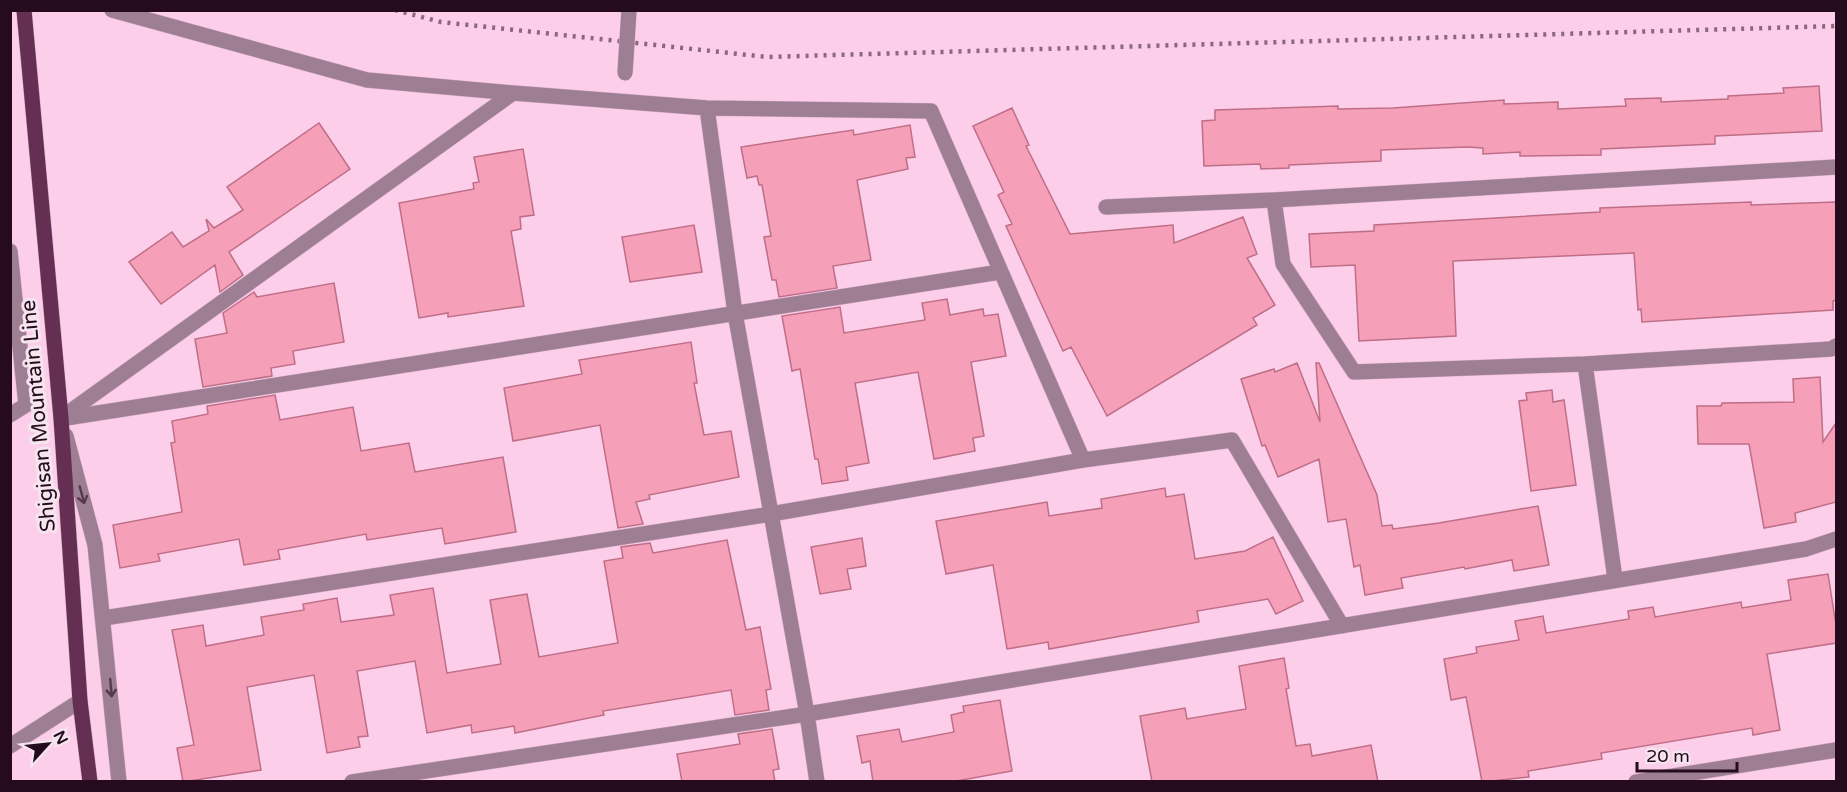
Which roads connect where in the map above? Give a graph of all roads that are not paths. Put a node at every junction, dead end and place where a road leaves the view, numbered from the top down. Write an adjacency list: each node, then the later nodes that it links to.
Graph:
1 (24, 10): 16 (main road, Shigisan Mountain Line)
2 (112, 10): 5 (street)
3 (629, 10): 4 (street, bridge)
4 (625, 73)
5 (513, 93): 6 (street); 16 (street)
6 (707, 108): 11 (street); 12 (street)
7 (1836, 167): 8 (street)
8 (1274, 200): 9 (street); 14 (street)
9 (1106, 207)
10 (10, 251): 15 (street)
11 (1000, 272): 12 (street); 17 (street)
12 (735, 313): 16 (street); 18 (street)
13 (1836, 346): 14 (street)
14 (1584, 364): 20 (street)
15 (10, 416)
16 (61, 418): 21 (street, one-way to 21); 23 (main road, Shigisan Mountain Line)
17 (1083, 460): 18 (street); 22 (street)
18 (771, 514): 21 (street); 24 (street)
19 (1836, 539): 20 (street)
20 (1615, 579): 22 (street)
21 (105, 618): 28 (street, one-way to 28)
22 (1342, 626): 24 (street)
23 (80, 701): 25 (street); 27 (main road, Shigisan Mountain Line)
24 (807, 714): 29 (street); 30 (street)
25 (10, 746)
26 (1836, 750): 31 (street)
27 (90, 782)
28 (119, 782)
29 (352, 782)
30 (817, 782)
31 (1636, 782)

